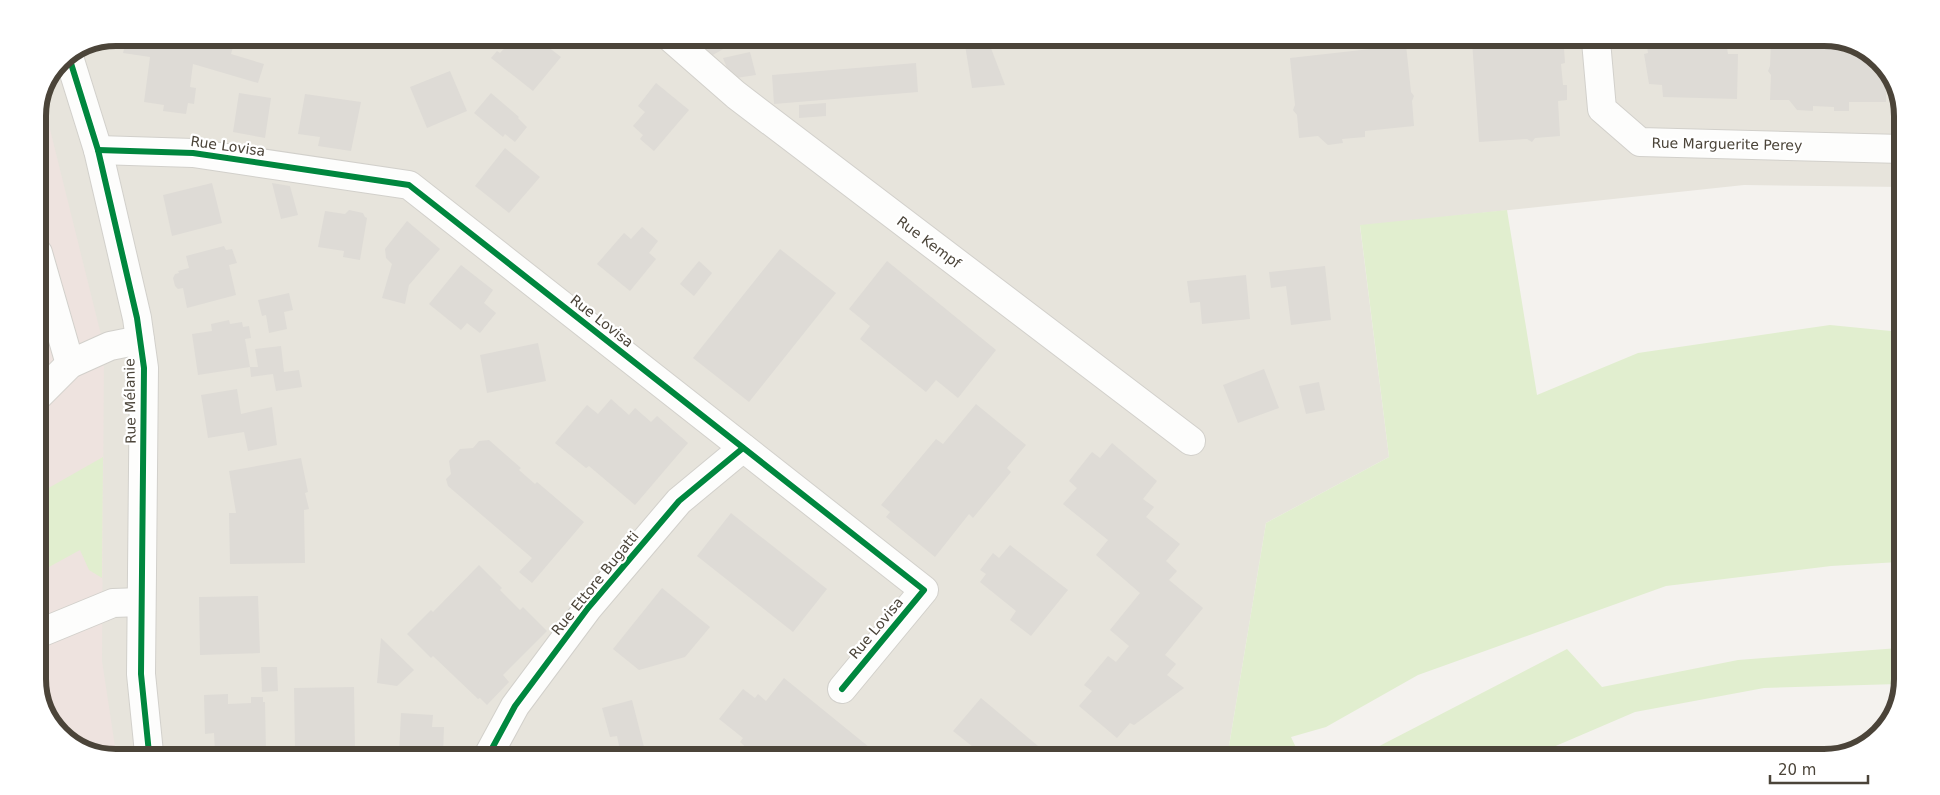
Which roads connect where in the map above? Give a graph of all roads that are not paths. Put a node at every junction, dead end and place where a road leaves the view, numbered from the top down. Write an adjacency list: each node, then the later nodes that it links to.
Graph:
1 (680, 46): 10 (street, Rue Kempf)
2 (1596, 46): 4 (street, Rue Marguerite Perey)
3 (72, 63): 5 (street, Rue Mélanie)
4 (1894, 149)
5 (98, 150): 7 (street, Rue Mélanie); 11 (street, Rue Lovisa)
6 (46, 281): 8 (street)
7 (140, 340): 8 (street); 12 (street, Rue Mélanie)
8 (70, 364): 9 (street)
9 (46, 388)
10 (1191, 441)
11 (743, 448): 14 (street, Rue Lovisa); 16 (street, Rue Ettore Bugatti)
12 (142, 602): 13 (street); 15 (street, Rue Mélanie)
13 (46, 630)
14 (842, 689)
15 (149, 749)
16 (493, 749)

